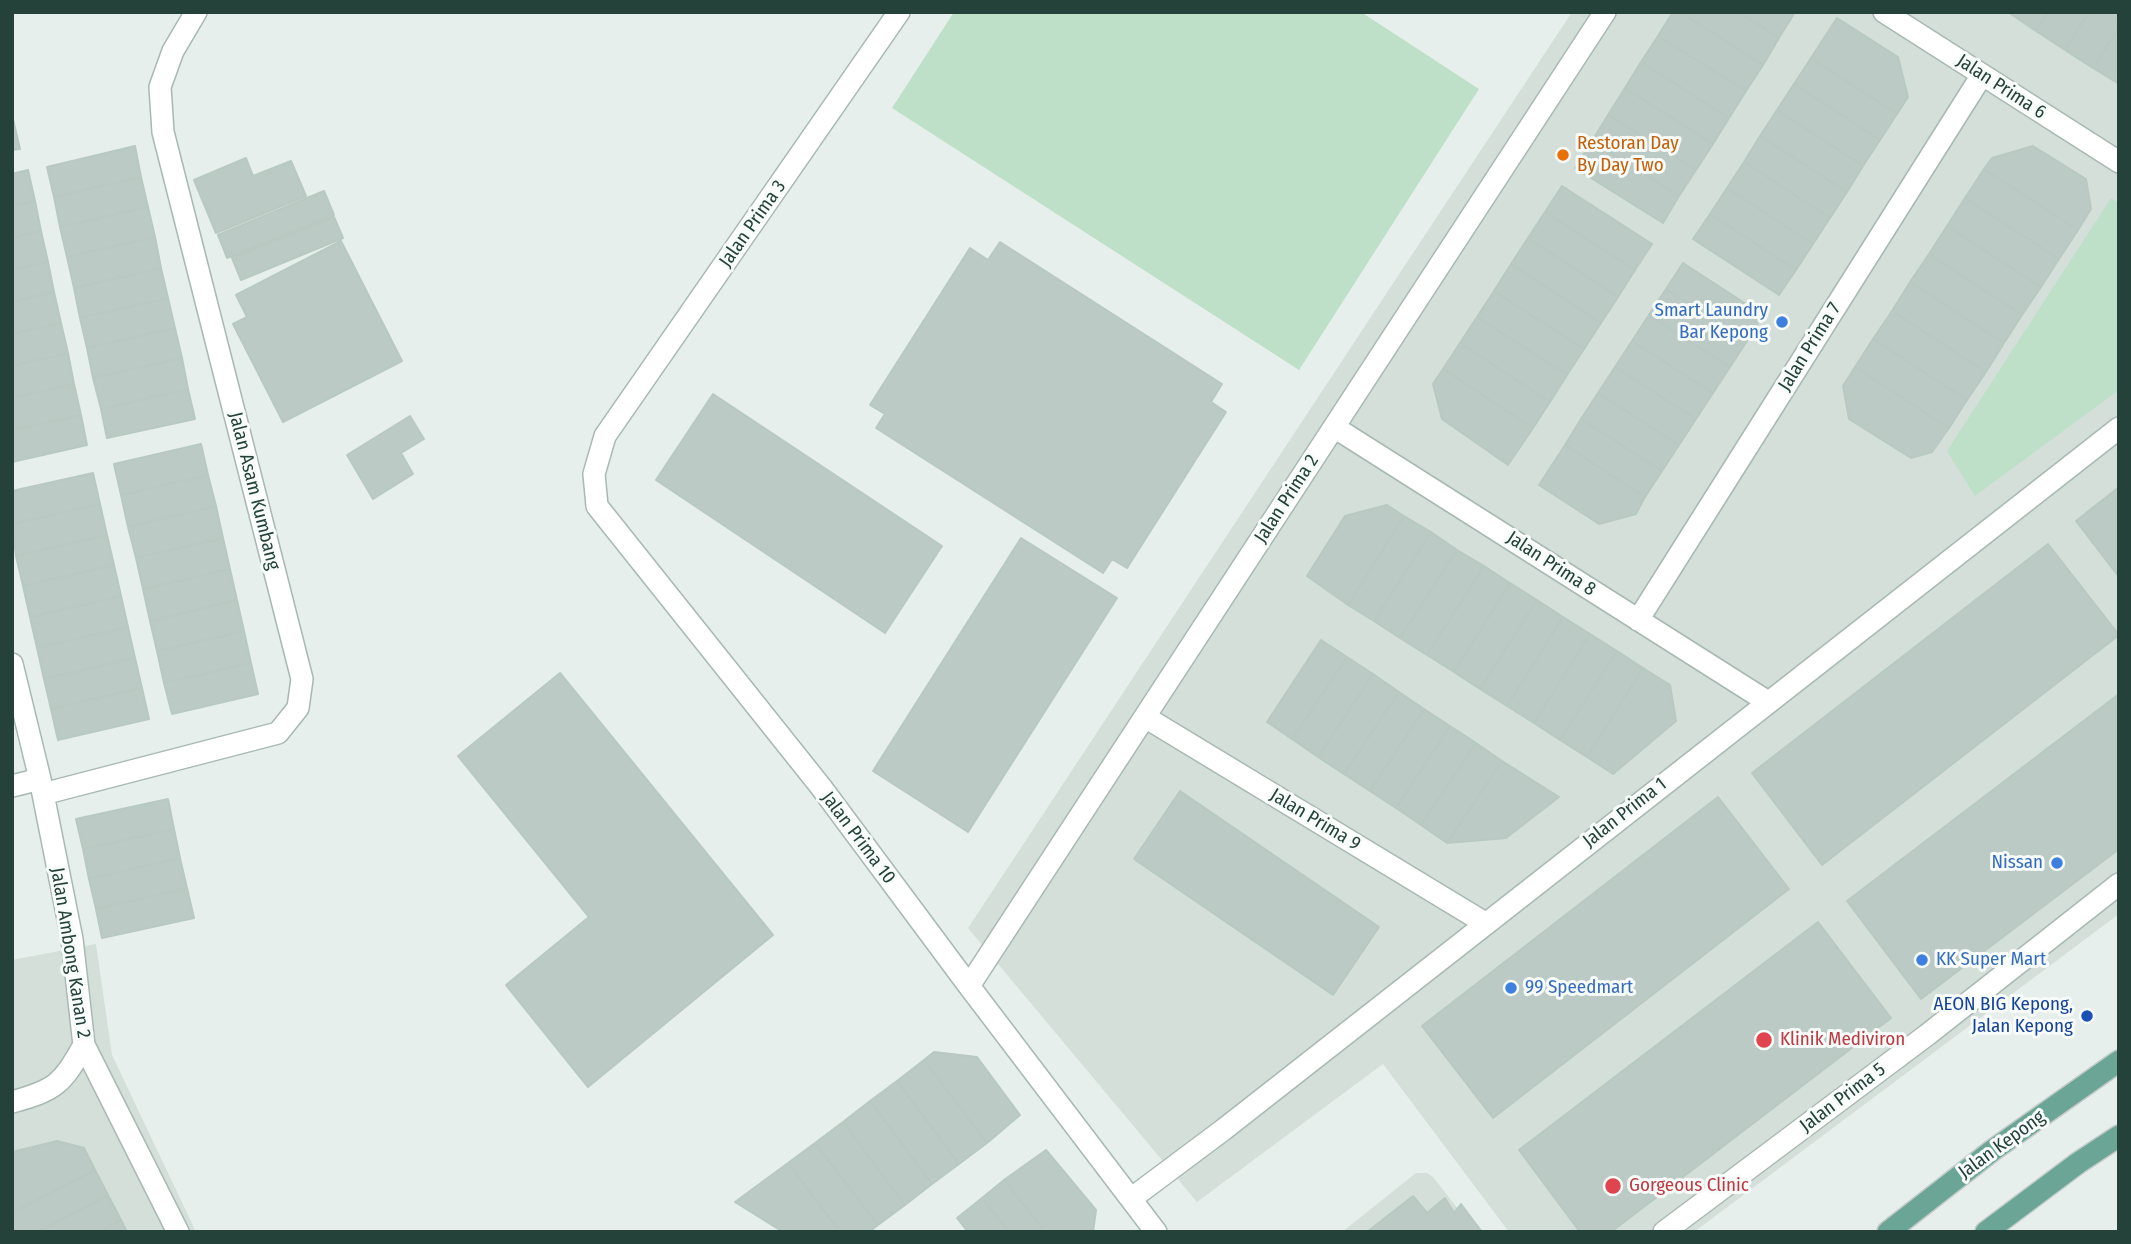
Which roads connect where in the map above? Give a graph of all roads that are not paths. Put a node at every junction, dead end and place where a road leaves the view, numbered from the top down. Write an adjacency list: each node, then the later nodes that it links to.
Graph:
1 (196, 12): 15 (street, Jalan Asam Kumbang)
2 (899, 12): 9 (street, Jalan Prima 3)
3 (1605, 12): 7 (street, Jalan Prima 2)
4 (1884, 12): 5 (street, Jalan Prima 6)
5 (1982, 75): 6 (street, Jalan Prima 6); 10 (street, Jalan Prima 7)
6 (2119, 162)
7 (1334, 427): 10 (street, Jalan Prima 8); 13 (street, Jalan Prima 2)
8 (2119, 428): 12 (street, Jalan Prima 1)
9 (605, 436): 18 (street, Jalan Prima 10)
10 (1638, 620): 12 (street, Jalan Prima 8)
11 (12, 664): 15 (street, Jalan Ambong Kanan 2)
12 (1768, 702): 17 (street, Jalan Prima 1)
13 (1145, 717): 17 (street, Jalan Prima 9); 18 (street, Jalan Prima 2)
14 (12, 786): 15 (street, Jalan Asam Kumbang)
15 (42, 787): 19 (street, Jalan Ambong Kanan 2)
16 (2119, 884): 26 (street, Jalan Prima 5)
17 (1485, 923): 23 (street, Jalan Prima 1)
18 (969, 986): 23 (street, Jalan Prima 10)
19 (84, 1045): 21 (street); 24 (street, Jalan Ambong Kanan 2)
20 (2119, 1061): 27 (main road, Jalan Kepong)
21 (12, 1102)
22 (2119, 1136): 28 (main road)
23 (1132, 1198): 25 (street, Jalan Prima 10)
24 (178, 1232)
25 (1156, 1232)
26 (1664, 1232)
27 (1888, 1232)
28 (1986, 1232)

